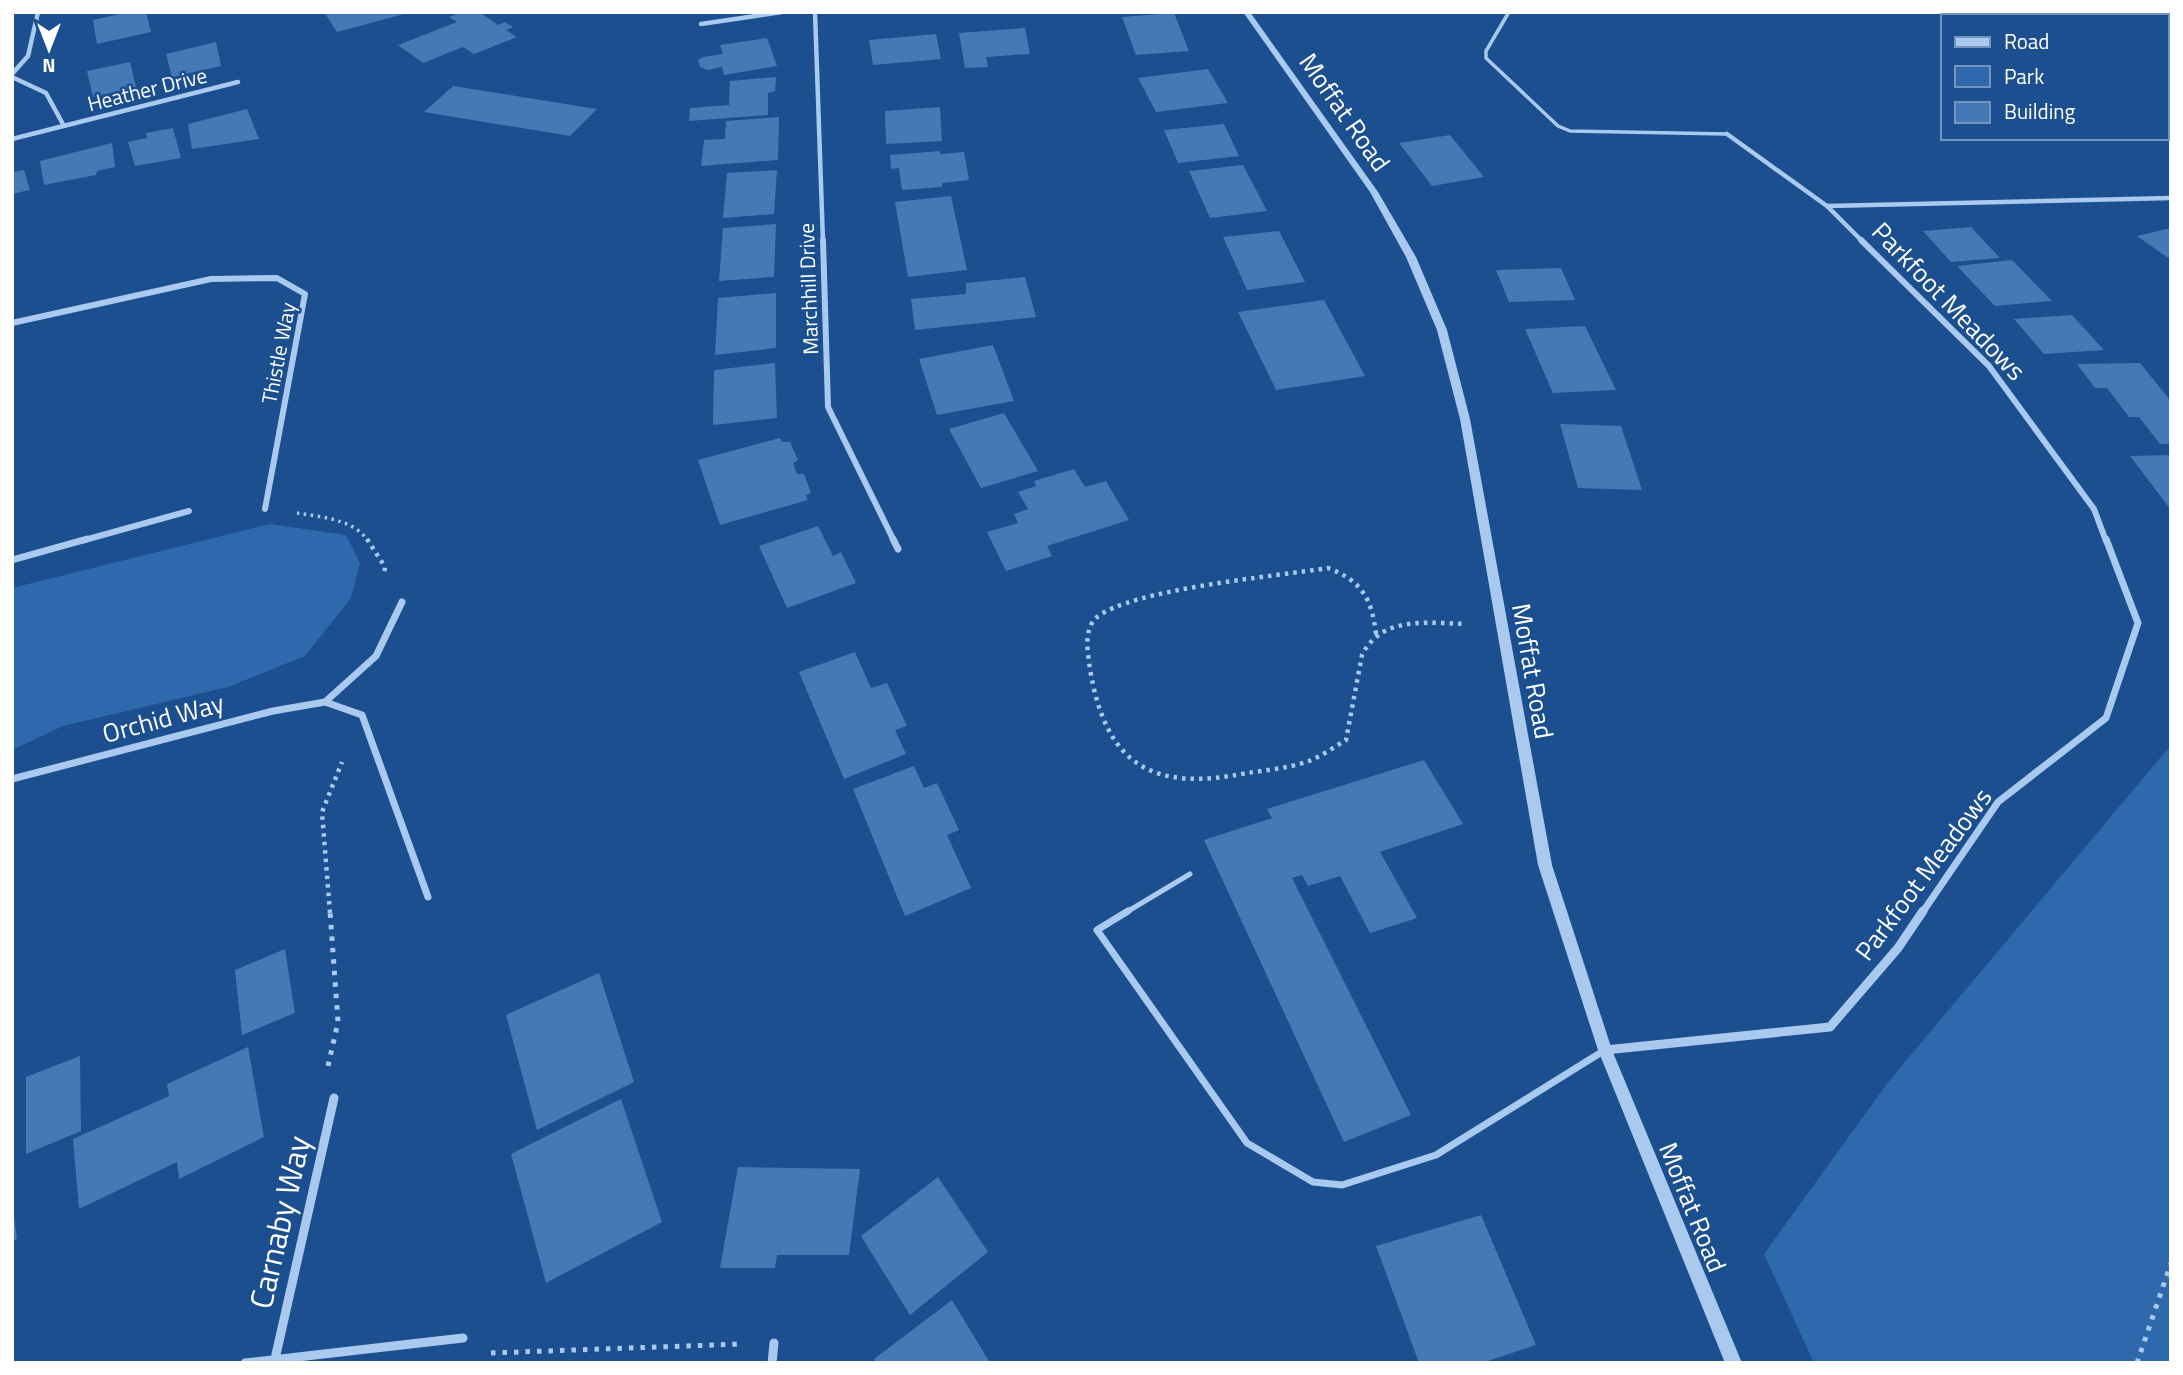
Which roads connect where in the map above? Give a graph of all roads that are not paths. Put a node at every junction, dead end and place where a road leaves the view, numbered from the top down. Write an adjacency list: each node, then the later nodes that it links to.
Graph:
1 (38, 12): 7 (street, Heather Drive)
2 (782, 12): 6 (street)
3 (815, 12): 17 (street, Marchhill Drive)
4 (1246, 12): 24 (street, Moffat Road)
5 (1509, 12): 10 (lane)
6 (701, 24)
7 (12, 76): 9 (street, Heather Drive)
8 (239, 82): 9 (street, Heather Drive)
9 (64, 126): 11 (street, Heather Drive)
10 (1727, 134): 13 (street, Parkfoot Meadows)
11 (12, 139)
12 (2171, 198): 13 (street, Parkfoot Meadows)
13 (1827, 206): 24 (street, Parkfoot Meadows)
14 (12, 323): 15 (street, Thistle Way)
15 (265, 509)
16 (189, 511): 18 (street)
17 (898, 549)
18 (12, 560)
19 (402, 602): 20 (street)
20 (325, 702): 21 (street, Orchid Way); 23 (street, Orchid Way)
21 (12, 779)
22 (1190, 874): 24 (lane)
23 (428, 897)
24 (1605, 1050): 31 (street, Moffat Road)
25 (334, 1098): 28 (street, Carnaby Way)
26 (463, 1338): 28 (street)
27 (774, 1343): 30 (street)
28 (275, 1359): 29 (street)
29 (245, 1363)
30 (772, 1363)
31 (1734, 1363)

